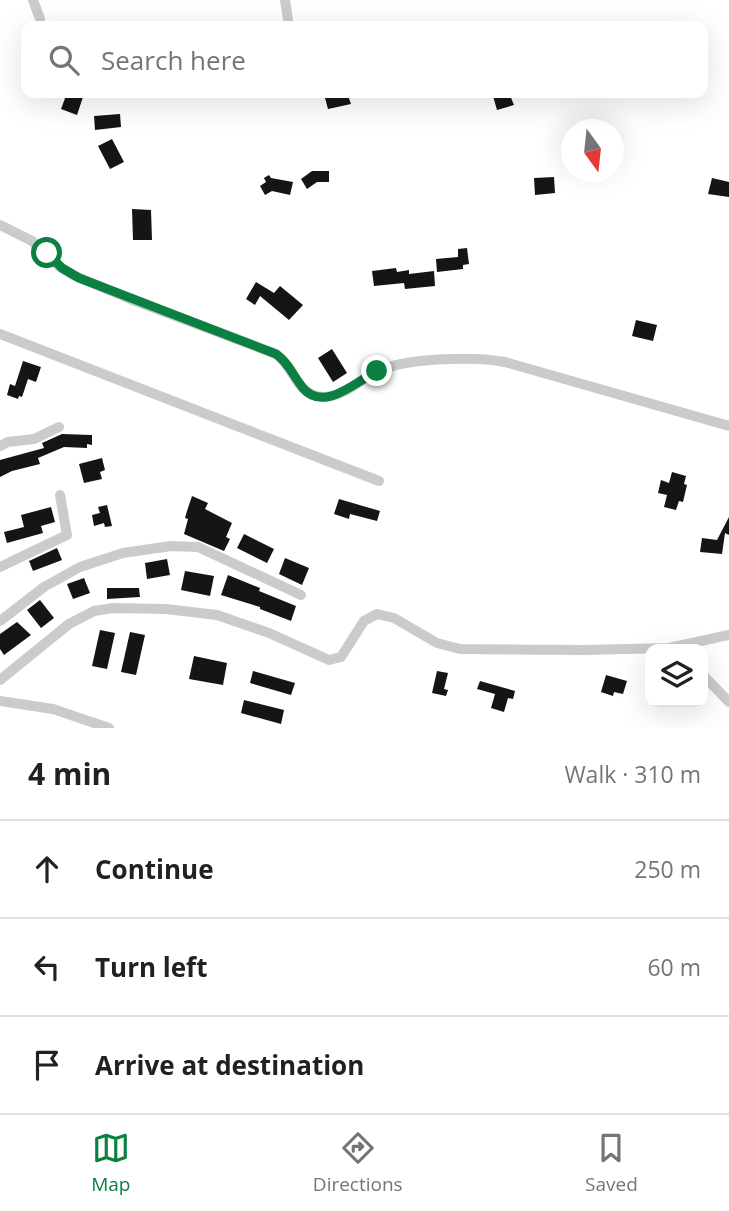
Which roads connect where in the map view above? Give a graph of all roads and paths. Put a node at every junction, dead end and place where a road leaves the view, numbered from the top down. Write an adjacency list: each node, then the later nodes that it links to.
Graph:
1 (33, 0): 3 (street)
2 (285, 0): 4 (street)
3 (40, 19)
4 (288, 21)
5 (0, 225): 7 (street)
6 (0, 334): 10 (street)
7 (729, 426)
8 (60, 428): 9 (street)
9 (0, 446)
10 (379, 481)
11 (60, 495): 12 (street)
12 (0, 567)
13 (301, 595): 14 (street)
14 (0, 621)
15 (729, 635): 16 (street)
16 (691, 644)
17 (645, 649): 19 (street)
18 (708, 680): 21 (street)
19 (0, 681)
20 (0, 701): 22 (street)
21 (729, 702)
22 (108, 728)

